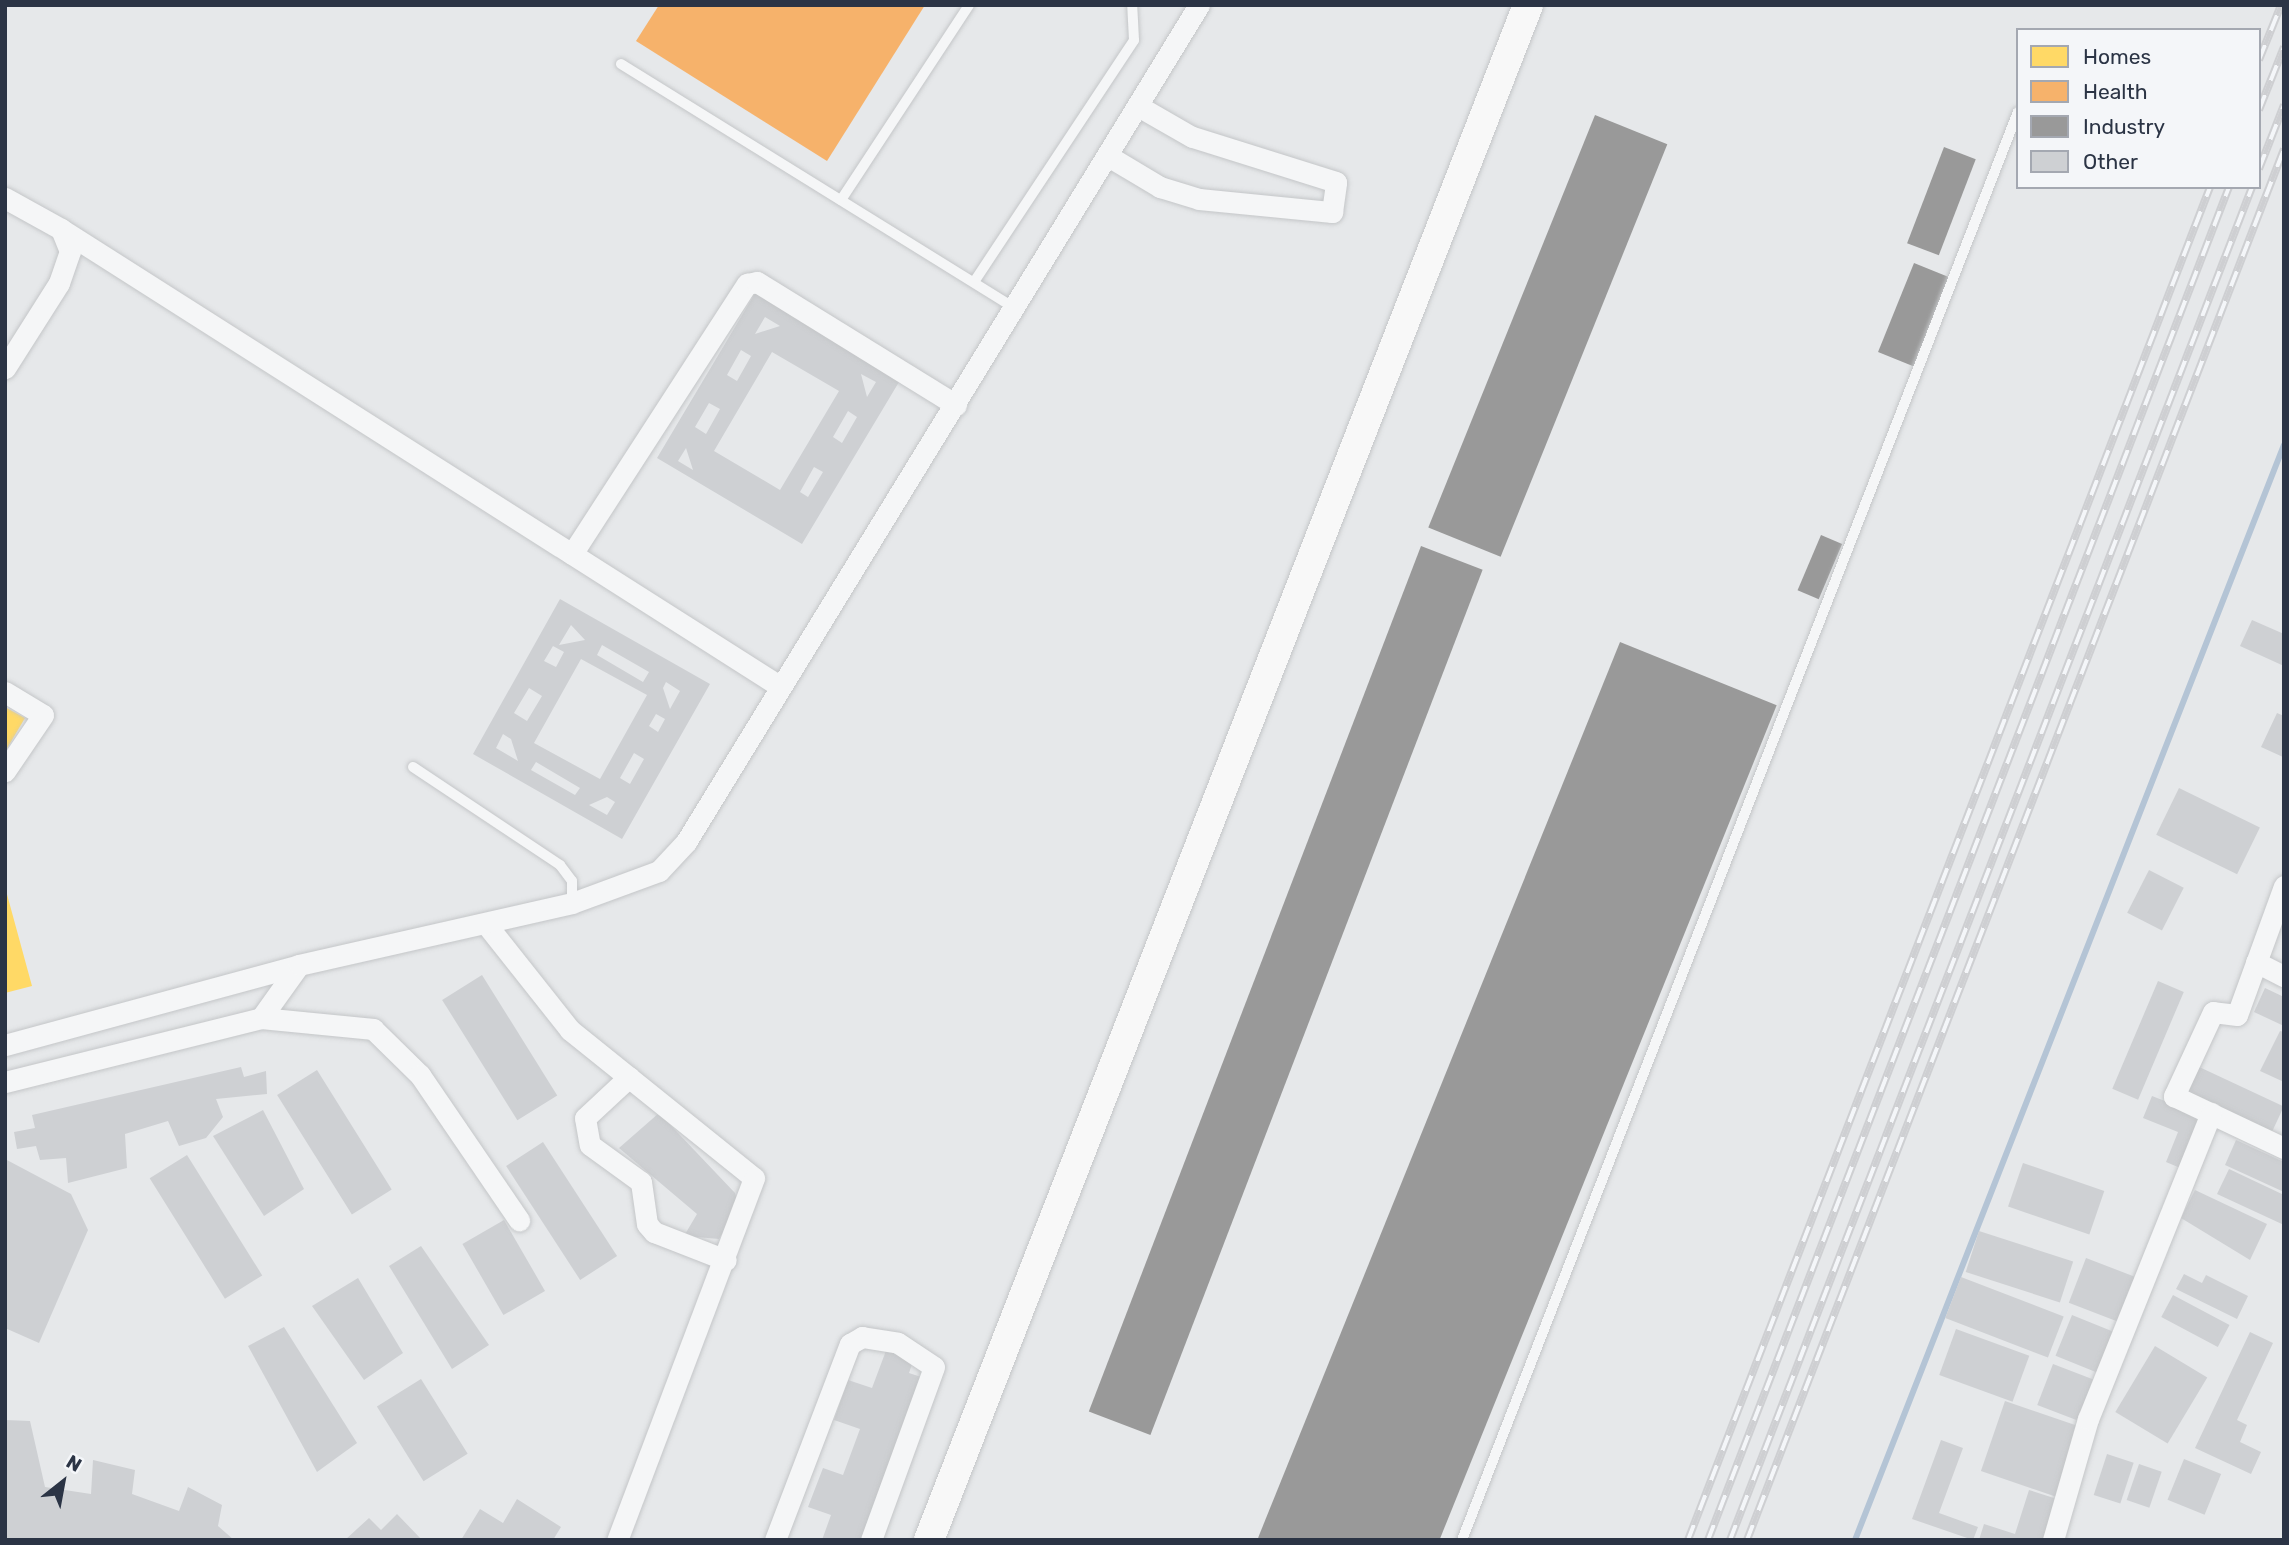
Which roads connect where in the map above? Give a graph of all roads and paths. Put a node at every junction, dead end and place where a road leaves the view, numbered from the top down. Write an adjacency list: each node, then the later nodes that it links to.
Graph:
1 (969, 5): 10 (lane)
2 (1132, 5): 12 (lane)
3 (1199, 5): 6 (street)
4 (1528, 5): 40 (street)
5 (621, 64): 10 (lane)
6 (1138, 106): 8 (street); 8 (street)
7 (2016, 117): 41 (lane)
8 (1108, 156): 13 (street)
9 (5, 198): 11 (street)
10 (841, 200): 12 (lane)
11 (61, 229): 14 (street); 16 (street)
12 (975, 282): 13 (lane)
13 (1016, 309): 15 (street)
14 (5, 368)
15 (956, 405): 16 (street); 17 (street)
16 (572, 555): 17 (street)
17 (781, 687): 22 (street)
18 (5, 692): 20 (street)
19 (413, 767): 22 (lane)
20 (5, 771)
21 (2284, 886): 24 (street)
22 (572, 903): 23 (street)
23 (486, 925): 25 (street); 31 (street)
24 (2256, 962): 26 (street); 33 (street)
25 (299, 965): 27 (street); 28 (street)
26 (2284, 976)
27 (261, 1017): 30 (street); 35 (street)
28 (59, 1030): 29 (street); 30 (street)
29 (5, 1045)
30 (71, 1065): 32 (street)
31 (629, 1077): 36 (street); 36 (street)
32 (5, 1082)
33 (2211, 1113): 34 (street); 42 (street)
34 (2284, 1148)
35 (519, 1220)
36 (726, 1260): 37 (street)
37 (617, 1540)
38 (775, 1540): 39 (street)
39 (871, 1540)
40 (929, 1540)
41 (1462, 1540)
42 (2053, 1540)

